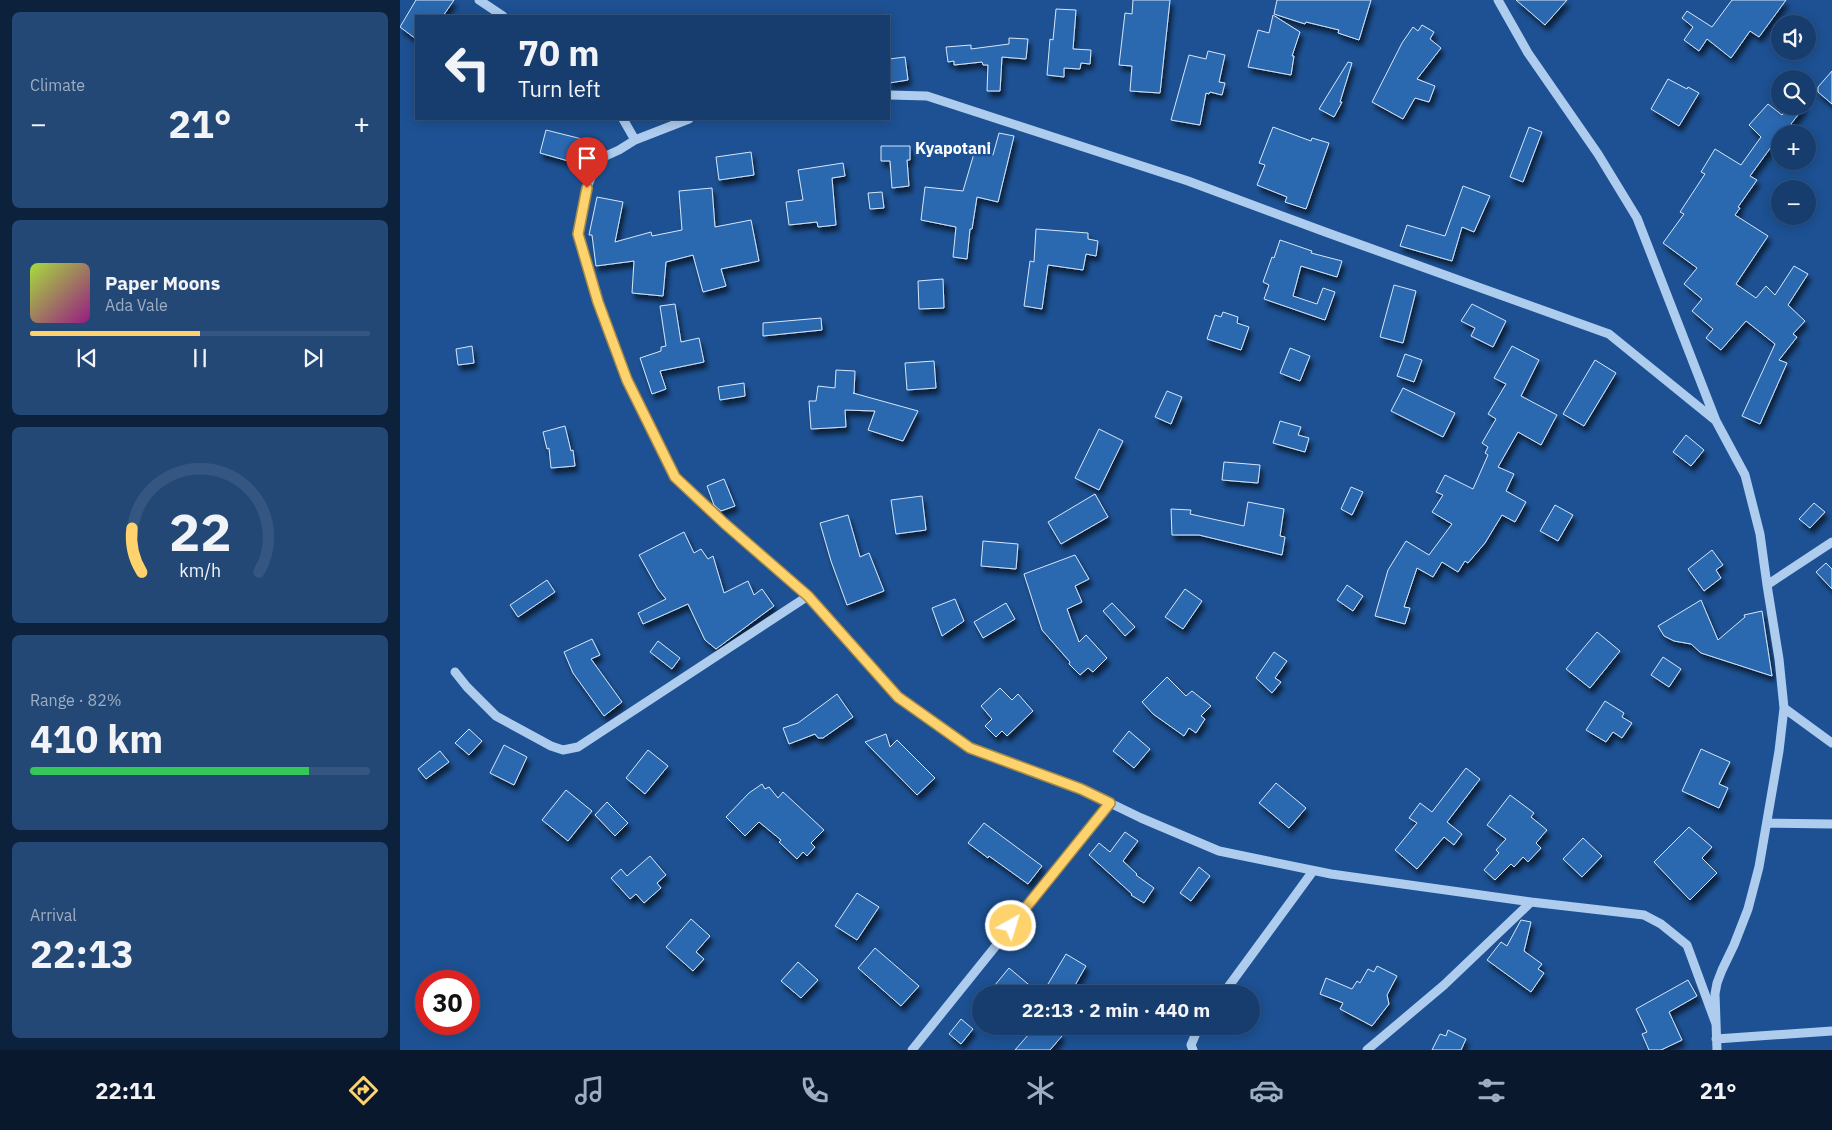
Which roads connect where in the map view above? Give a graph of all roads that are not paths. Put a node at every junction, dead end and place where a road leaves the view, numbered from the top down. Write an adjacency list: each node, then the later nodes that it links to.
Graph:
1 (479, 0): 3 (street)
2 (1498, 0): 8 (street)
3 (501, 15)
4 (890, 95): 8 (street)
5 (624, 120): 7 (street)
6 (686, 120): 7 (street)
7 (635, 140): 11 (street)
8 (1716, 421): 10 (street)
9 (1832, 542): 10 (street)
10 (1766, 585): 13 (street)
11 (808, 596): 12 (street); 15 (street)
12 (455, 672)
13 (1784, 708): 14 (street); 16 (street)
14 (1832, 743)
15 (1110, 803): 18 (street); 25 (street)
16 (1766, 823): 17 (street); 21 (street)
17 (1832, 824)
18 (1313, 871): 19 (street); 20 (street)
19 (1531, 902): 21 (street); 27 (street)
20 (1229, 985)
21 (1716, 1024): 24 (street)
22 (1832, 1031): 24 (street)
23 (1195, 1035): 26 (street)
24 (1716, 1039): 28 (street)
25 (912, 1050)
26 (1193, 1050)
27 (1367, 1050)
28 (1717, 1050)

